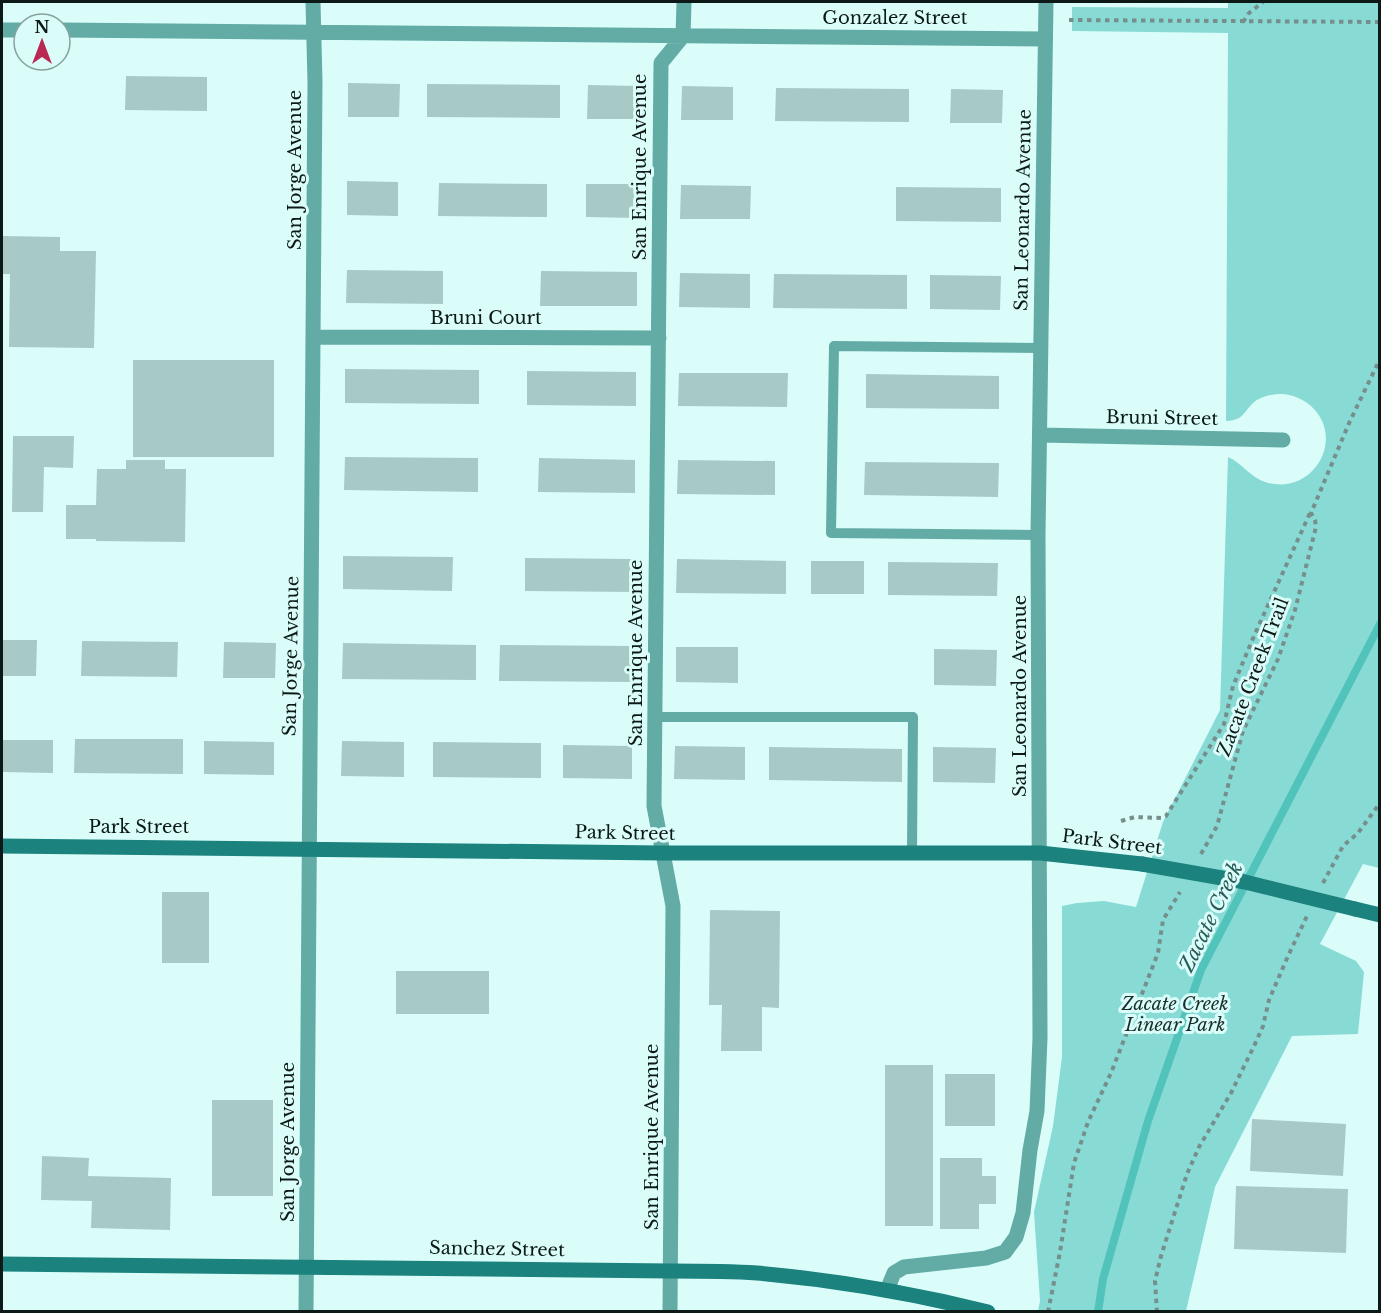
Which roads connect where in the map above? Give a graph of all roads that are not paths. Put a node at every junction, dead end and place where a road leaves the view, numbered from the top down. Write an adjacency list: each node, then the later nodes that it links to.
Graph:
1 (313, 2): 5 (street, San Jorge Avenue)
2 (684, 2): 6 (street)
3 (1046, 2): 7 (street, San Leonardo Avenue)
4 (72, 30): 5 (street, Gonzalez Street)
5 (313, 32): 6 (street, Gonzalez Street); 8 (street, San Jorge Avenue)
6 (683, 36): 7 (street, Gonzalez Street); 9 (street, San Enrique Avenue)
7 (1045, 39): 10 (street, San Leonardo Avenue)
8 (313, 337): 9 (street, Bruni Court); 16 (street, San Jorge Avenue)
9 (658, 338): 14 (street, San Enrique Avenue)
10 (1041, 348): 11 (street, San Leonardo Avenue); 13 (lane)
11 (1040, 435): 12 (street, Bruni Street); 13 (street, San Leonardo Avenue)
12 (1283, 440)
13 (1038, 535): 19 (street, San Leonardo Avenue)
14 (655, 717): 17 (street, San Enrique Avenue); 18 (lane)
15 (2, 846): 16 (main road, Park Street)
16 (309, 848): 17 (main road, Park Street); 22 (street, San Jorge Avenue)
17 (663, 853): 18 (main road, Park Street); 23 (street, San Enrique Avenue)
18 (912, 853): 19 (main road, Park Street)
19 (1040, 853): 20 (main road, Park Street, bridge); 24 (street, San Leonardo Avenue)
20 (1380, 915)
21 (2, 1264): 22 (main road, Sanchez Street)
22 (306, 1267): 23 (main road, Sanchez Street); 25 (street, San Jorge Avenue)
23 (670, 1270): 24 (main road, Sanchez Street); 26 (street, San Enrique Avenue)
24 (887, 1290): 27 (main road, Sanchez Street)
25 (306, 1311)
26 (670, 1311)
27 (988, 1311)

